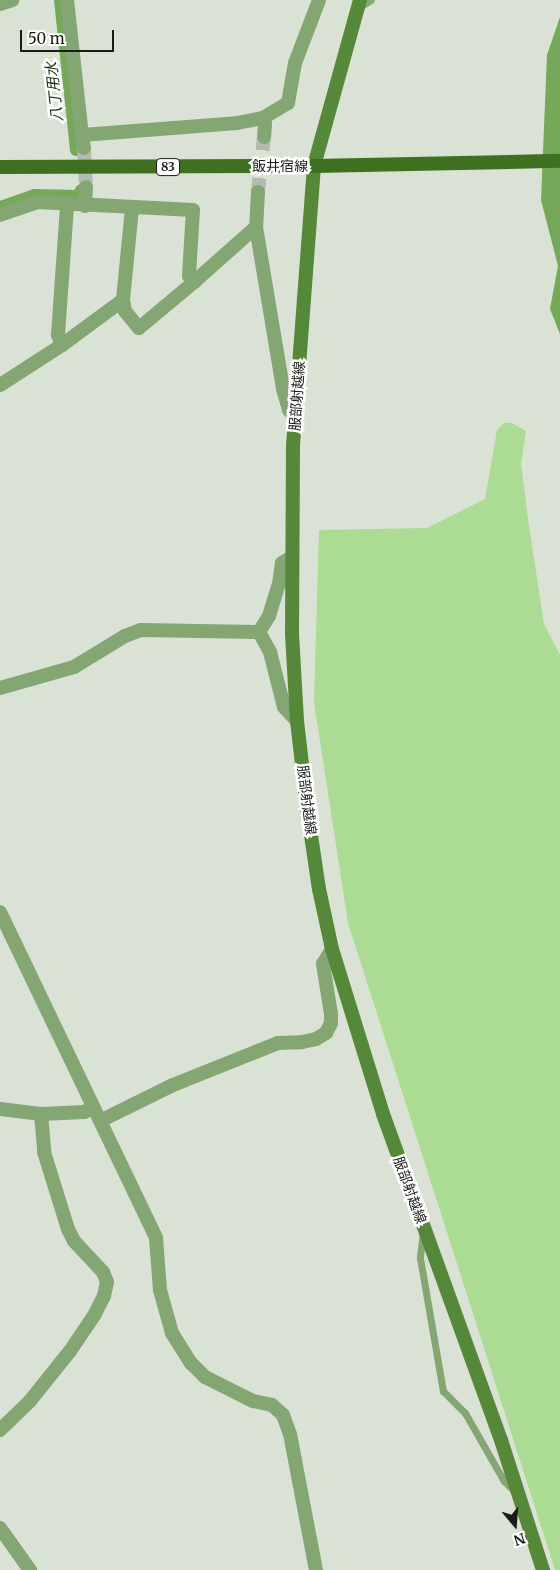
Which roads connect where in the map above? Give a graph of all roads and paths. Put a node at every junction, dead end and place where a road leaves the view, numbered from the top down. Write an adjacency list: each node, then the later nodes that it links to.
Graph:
1 (12, 0): 6 (street)
2 (67, 0): 7 (street)
3 (319, 0): 7 (street)
4 (371, 0): 5 (lane)
5 (358, 3): 10 (main road, 服部射越線)
6 (0, 4)
7 (263, 118): 8 (street)
8 (264, 137)
9 (560, 161): 10 (main road, 飯井宿線 / 83)
10 (314, 166): 11 (main road, 飯井宿線 / 83); 23 (main road, 服部射越線)
11 (0, 167)
12 (86, 187): 15 (street)
13 (258, 192): 18 (street)
14 (67, 205): 15 (street); 17 (street); 21 (street)
15 (85, 206): 16 (street)
16 (132, 208): 19 (street); 20 (street)
17 (0, 215)
18 (256, 227): 19 (street); 23 (street)
19 (194, 282): 20 (street)
20 (123, 300): 21 (street)
21 (62, 345): 22 (street)
22 (0, 385)
23 (295, 416): 24 (main road, 服部射越線)
24 (292, 557): 25 (street); 27 (main road, 服部射越線)
25 (259, 632): 26 (street); 27 (street)
26 (0, 688)
27 (297, 721): 29 (main road, 服部射越線)
28 (0, 912): 30 (street)
29 (332, 949): 33 (street); 34 (main road, 服部射越線)
30 (93, 1108): 32 (street); 33 (street)
31 (0, 1109): 32 (street)
32 (41, 1114): 35 (street)
33 (100, 1121): 39 (street)
34 (424, 1227): 36 (main road, 服部射越線); 36 (lane)
35 (0, 1430)
36 (518, 1495): 40 (main road, 服部射越線)
37 (0, 1528): 38 (street)
38 (30, 1570)
39 (316, 1570)
40 (543, 1570)

